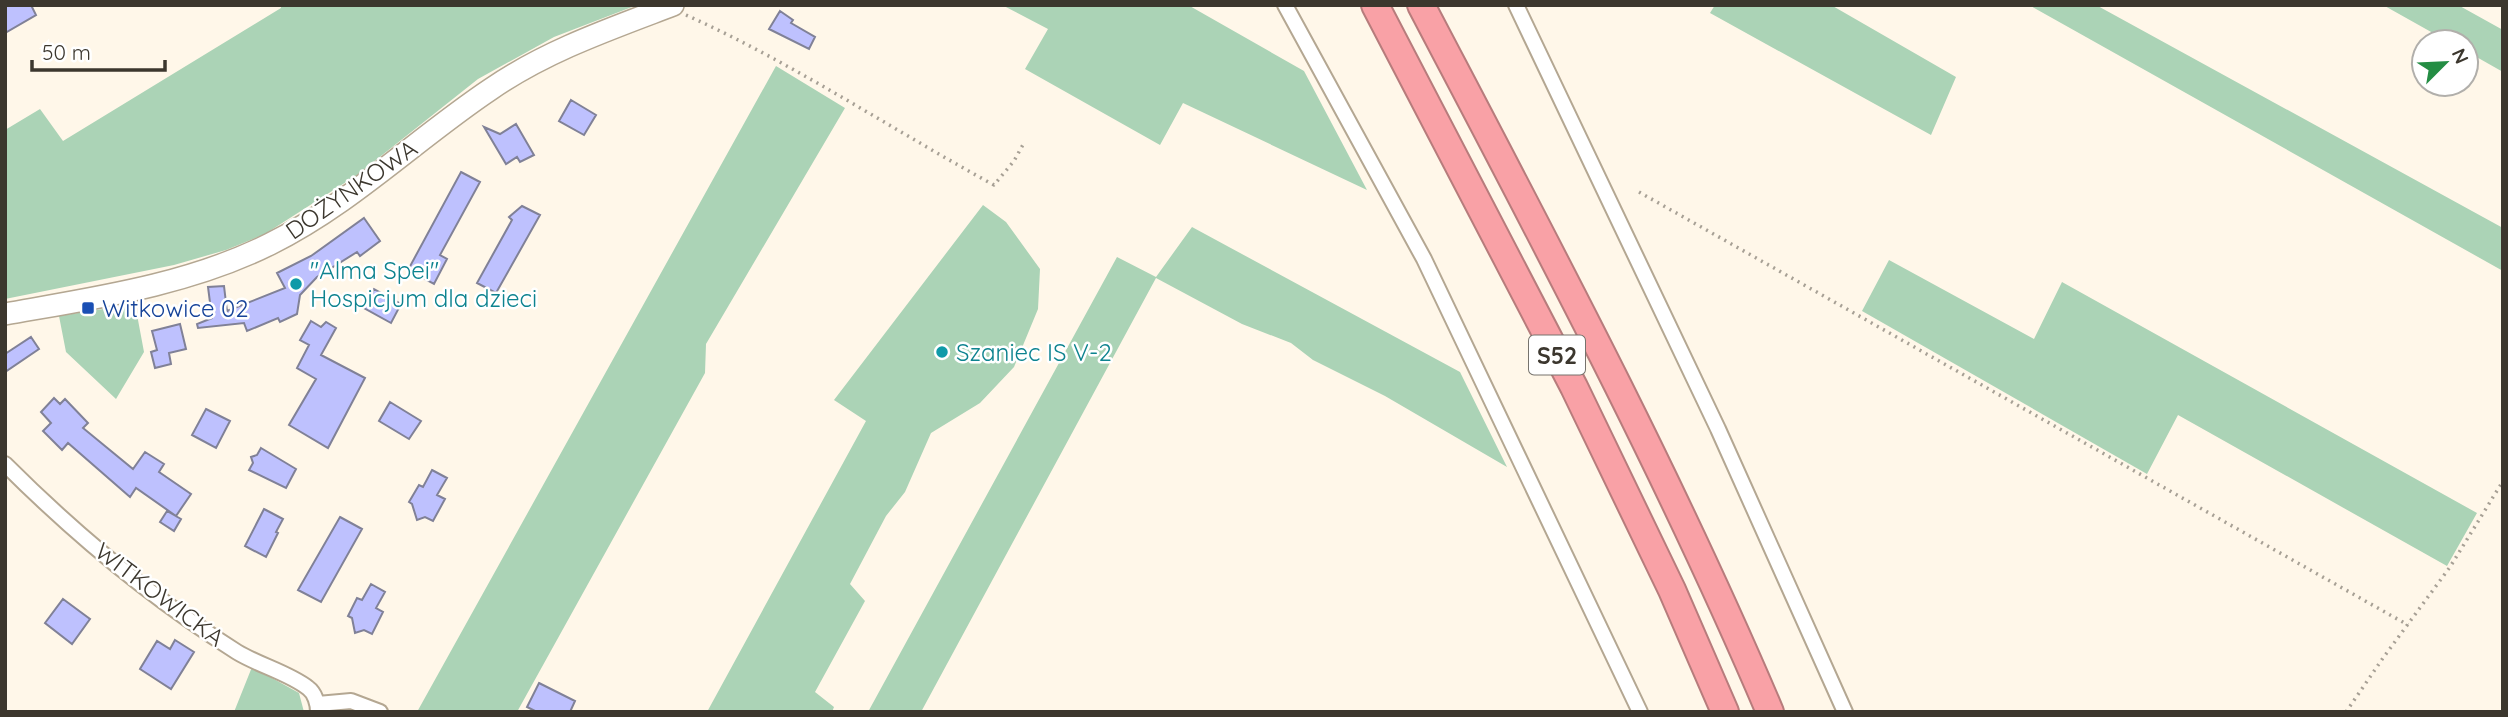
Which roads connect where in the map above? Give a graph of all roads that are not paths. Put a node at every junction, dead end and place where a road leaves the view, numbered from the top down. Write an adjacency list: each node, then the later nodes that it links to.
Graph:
1 (1285, 5): 10 (street)
2 (1375, 5): 11 (highway, S52)
3 (1422, 5): 12 (highway, S52)
4 (1516, 5): 13 (street)
5 (670, 6): 6 (street, DOŻYNKOWA)
6 (5, 314)
7 (5, 464): 8 (street, WITKOWICKA)
8 (318, 708): 9 (street)
9 (380, 712)
10 (1640, 712)
11 (1726, 712)
12 (1770, 712)
13 (1845, 712)

